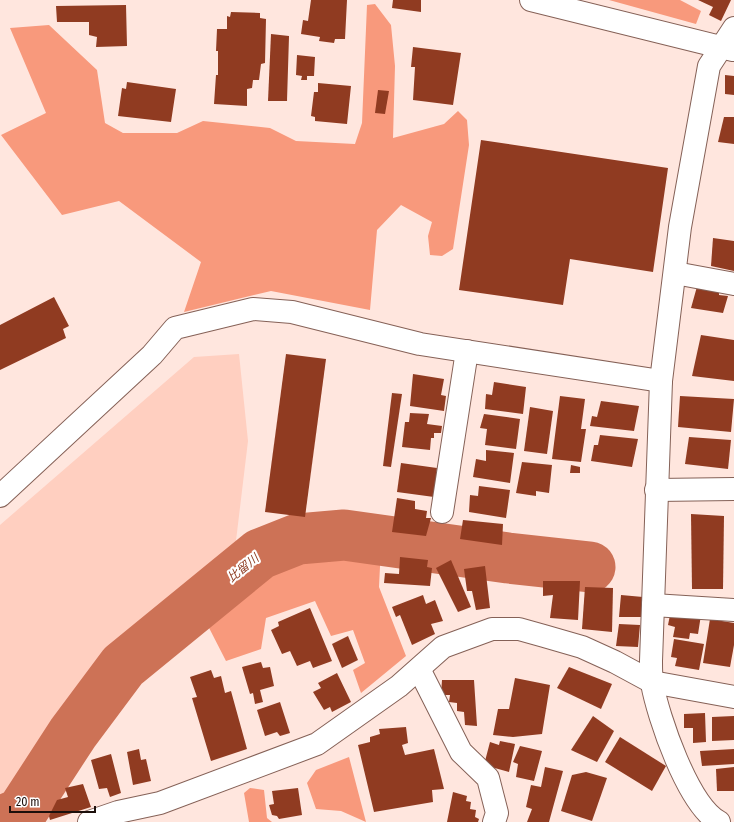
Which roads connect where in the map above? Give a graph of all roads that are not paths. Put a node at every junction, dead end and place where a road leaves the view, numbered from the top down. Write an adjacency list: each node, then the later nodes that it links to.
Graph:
1 (531, 0): 3 (street)
2 (734, 28): 3 (street)
3 (727, 49): 4 (street)
4 (675, 273): 5 (street); 7 (street)
5 (734, 284)
6 (467, 351): 7 (street); 10 (street); 11 (street)
7 (661, 381): 9 (street)
8 (734, 489): 9 (street)
9 (656, 490): 12 (street)
10 (0, 496)
11 (442, 512)
12 (653, 605): 13 (street); 15 (street)
13 (734, 610)
14 (419, 669): 15 (street); 17 (street); 19 (street)
15 (652, 682): 16 (street); 20 (street)
16 (734, 697)
17 (120, 817): 18 (street)
18 (89, 822)
19 (494, 822)
20 (719, 822)

